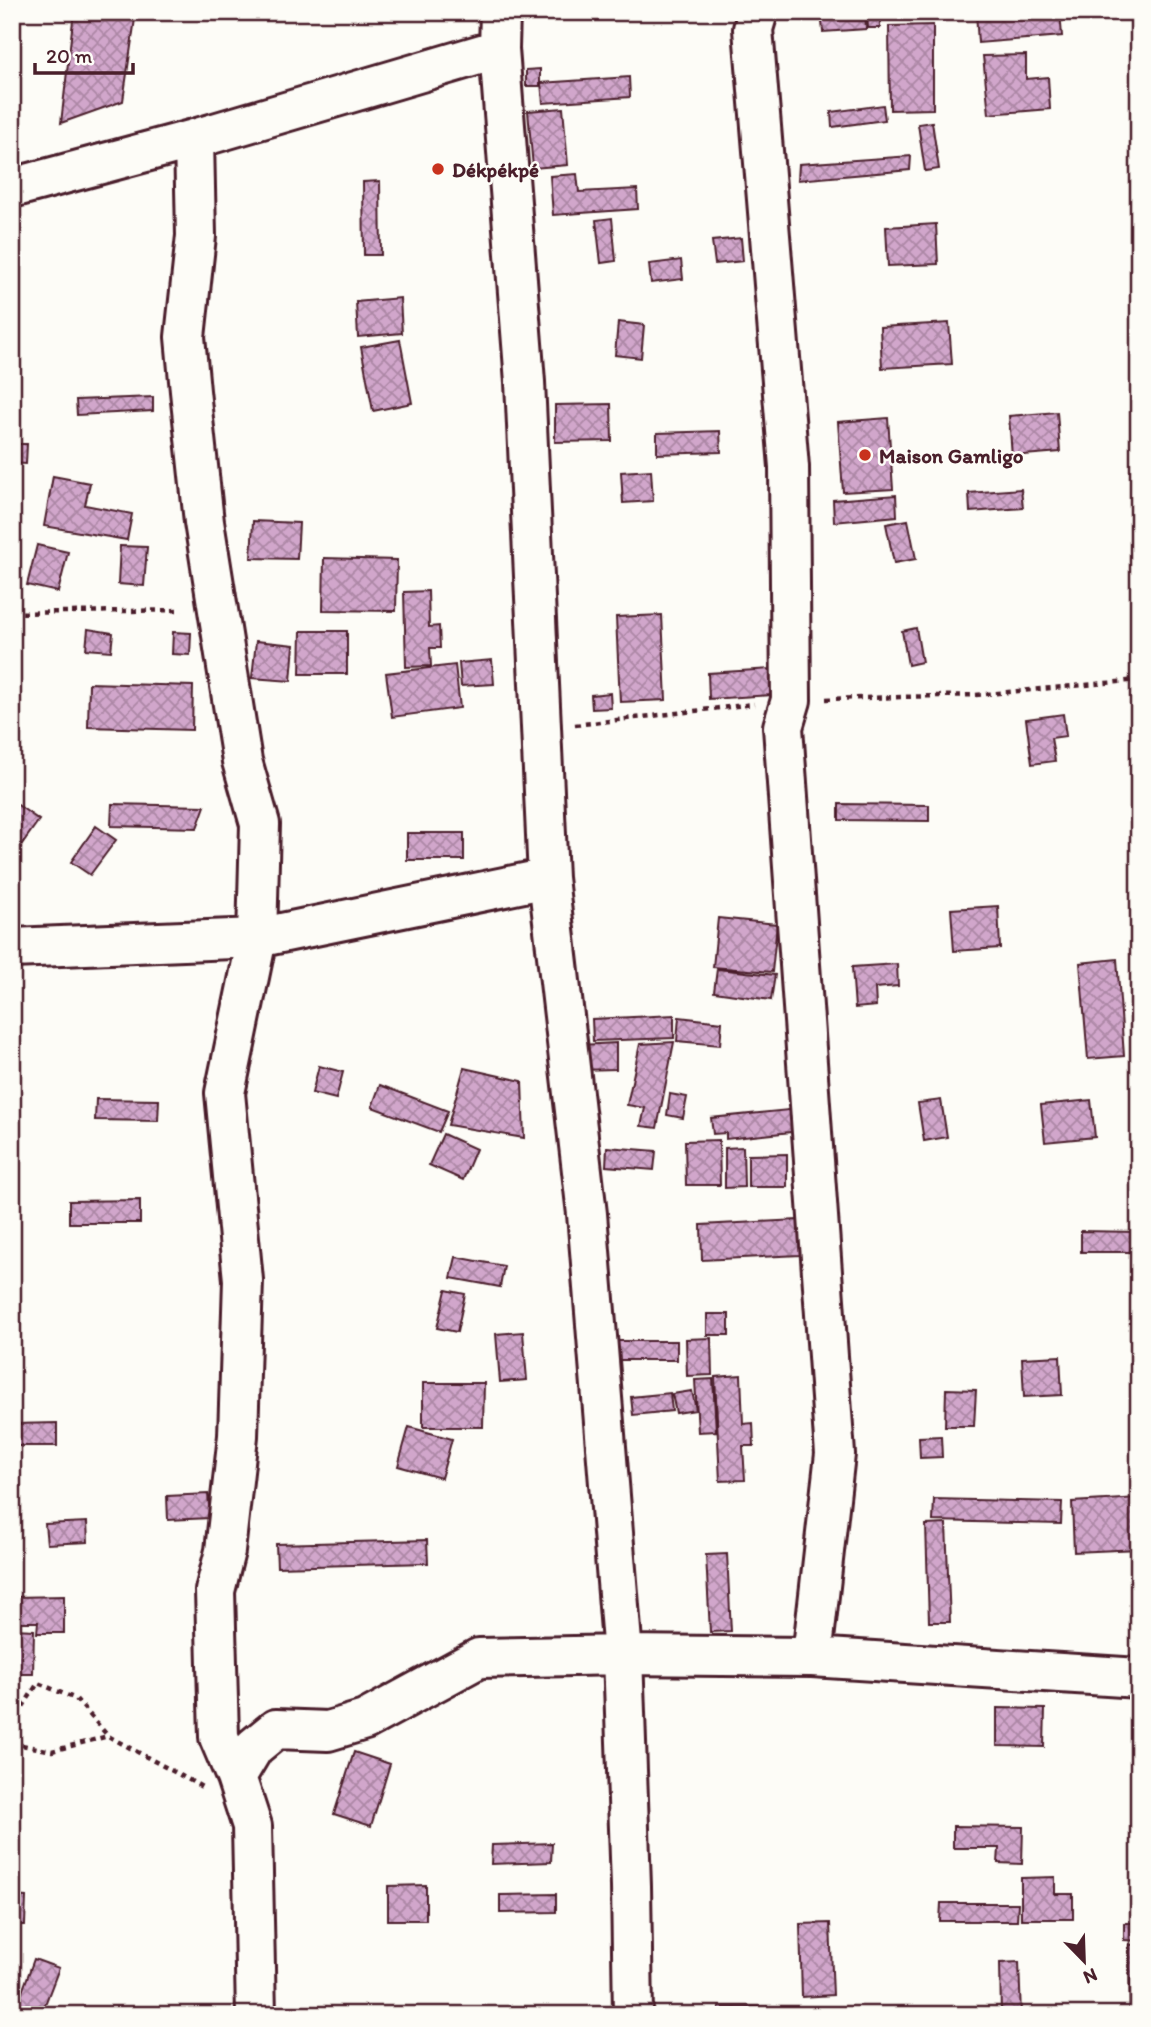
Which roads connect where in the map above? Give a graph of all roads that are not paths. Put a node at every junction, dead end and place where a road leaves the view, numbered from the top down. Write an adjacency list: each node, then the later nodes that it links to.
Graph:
1 (758, 12): 9 (street)
2 (499, 30): 3 (street); 5 (street)
3 (194, 139): 4 (street); 6 (street)
4 (12, 188)
5 (548, 878): 6 (street); 8 (street)
6 (257, 939): 7 (street); 11 (street)
7 (12, 948)
8 (623, 1656): 9 (street); 11 (street); 13 (street)
9 (812, 1657): 10 (street)
10 (1139, 1678)
11 (220, 1783): 12 (street)
12 (256, 2015)
13 (633, 2015)

